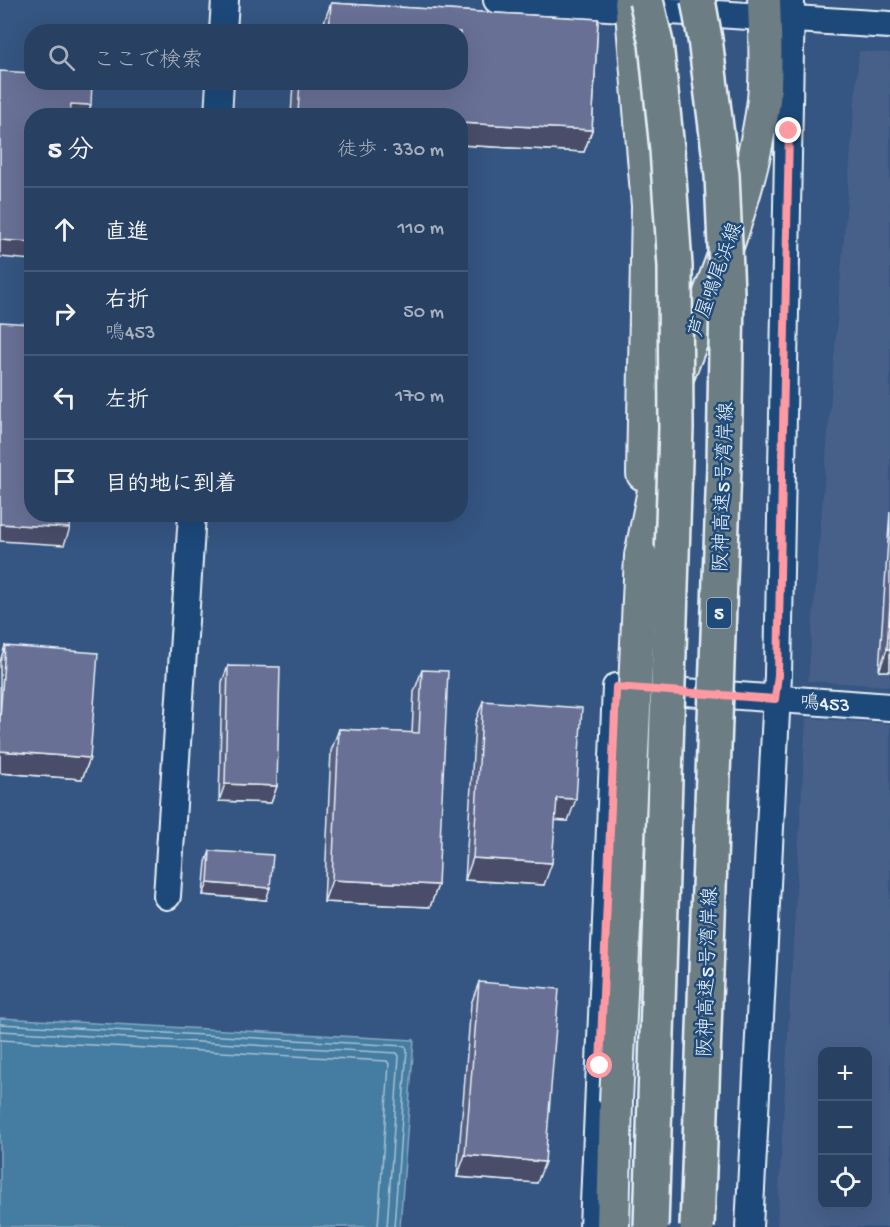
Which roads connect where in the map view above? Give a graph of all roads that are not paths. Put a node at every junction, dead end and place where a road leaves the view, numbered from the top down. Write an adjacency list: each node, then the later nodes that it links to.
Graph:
1 (225, 0): 6 (street)
2 (496, 0): 4 (street)
3 (698, 0): 18 (highway, 阪神高速5号湾岸線 / 5, bridge)
4 (637, 3): 5 (street); 11 (main road, 芦屋鳴尾浜線); 17 (highway, bridge)
5 (777, 9): 7 (street); 11 (main road, 芦屋鳴尾浜線); 12 (street)
6 (224, 24)
7 (890, 25)
8 (220, 90): 9 (street)
9 (218, 108)
10 (191, 522): 14 (street)
11 (641, 556): 16 (main road, 芦屋鳴尾浜線, bridge)
12 (775, 699): 13 (street, 鳴453); 15 (street, 鳴453); 19 (street)
13 (890, 707)
14 (167, 896)
15 (593, 1227)
16 (613, 1227)
17 (651, 1227)
18 (697, 1227)
19 (749, 1227)

